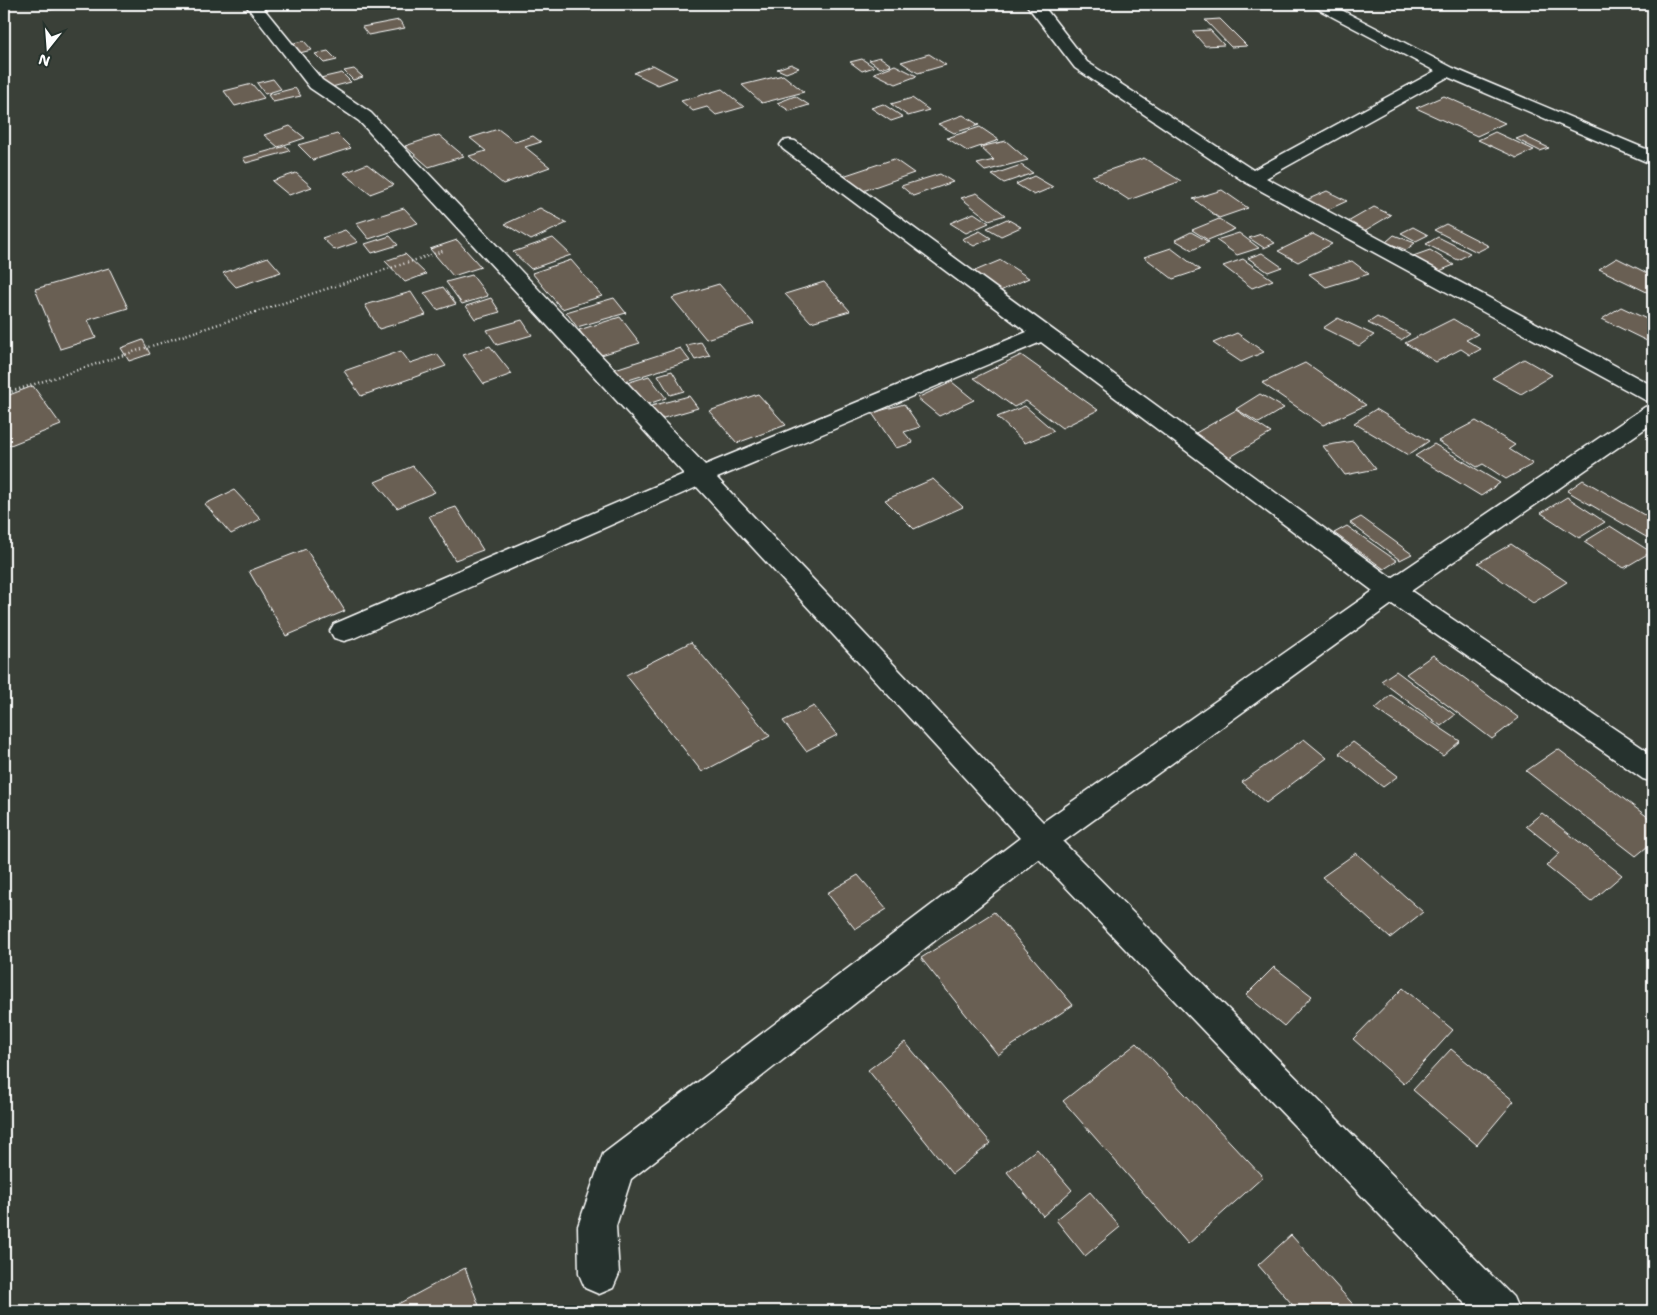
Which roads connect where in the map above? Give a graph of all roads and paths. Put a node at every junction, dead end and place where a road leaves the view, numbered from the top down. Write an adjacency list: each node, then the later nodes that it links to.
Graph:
1 (252, 4): 8 (street)
2 (1034, 4): 7 (street)
3 (1319, 4): 4 (street)
4 (1447, 71): 6 (street); 7 (street)
5 (789, 145): 9 (street)
6 (1653, 158)
7 (1252, 178): 11 (street)
8 (480, 239): 10 (path); 13 (street)
9 (1043, 333): 13 (street); 14 (street)
10 (4, 394)
11 (1653, 395)
12 (1653, 412): 14 (street)
13 (701, 476): 15 (street); 17 (street)
14 (1392, 591): 16 (street); 17 (street)
15 (344, 631)
16 (1653, 770)
17 (1041, 840): 18 (street); 19 (street)
18 (599, 1274)
19 (1499, 1311)

